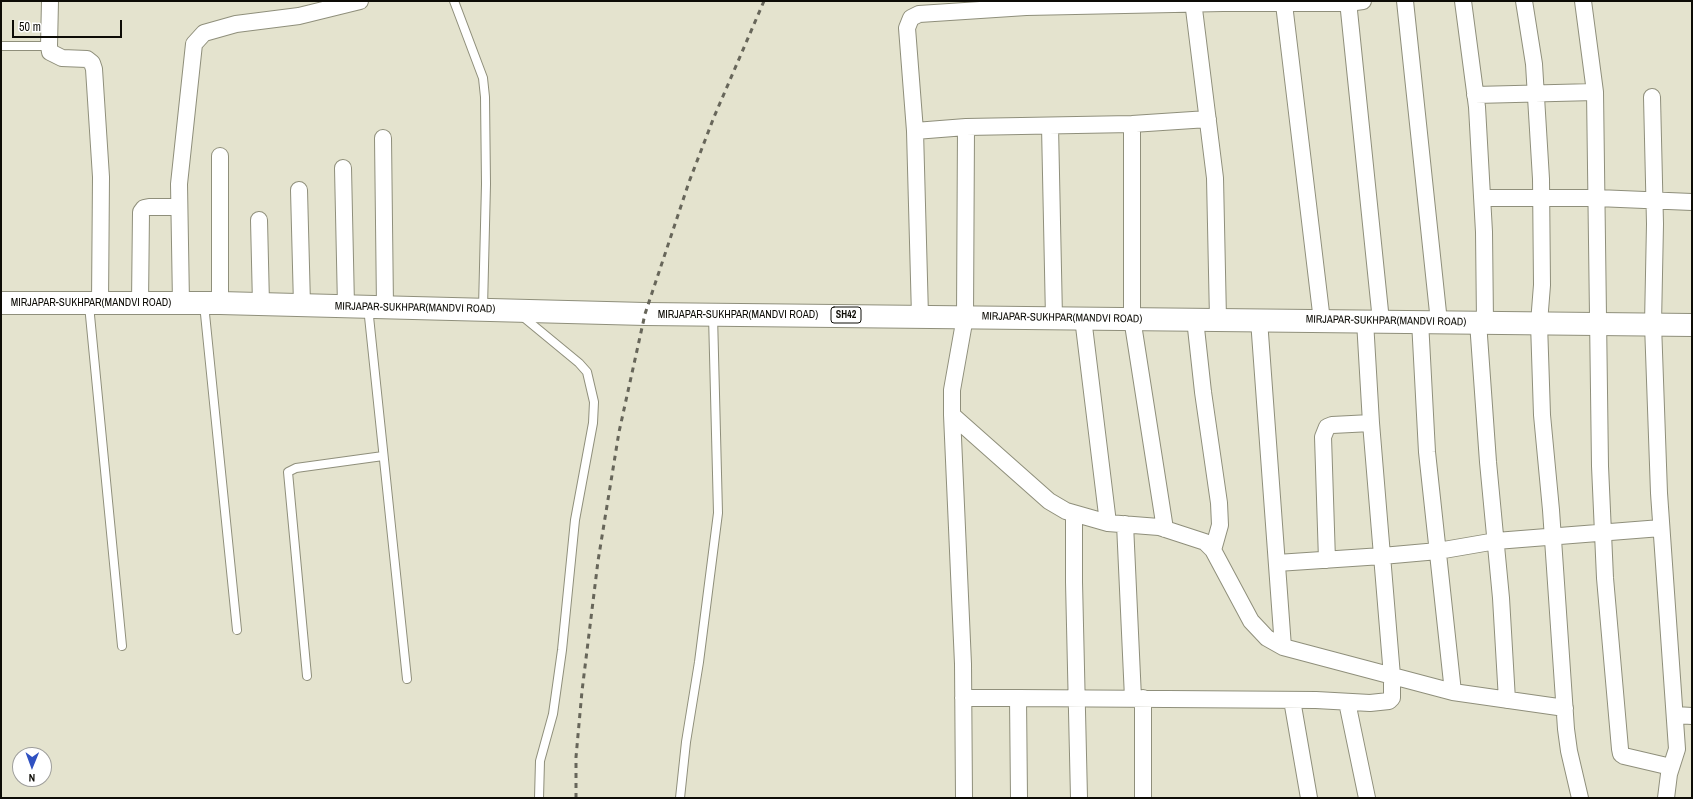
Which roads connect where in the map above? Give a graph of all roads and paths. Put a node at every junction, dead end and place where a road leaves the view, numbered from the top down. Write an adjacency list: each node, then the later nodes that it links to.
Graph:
1 (50, 1): 13 (street)
2 (360, 1): 10 (street)
3 (454, 1): 43 (lane)
4 (1405, 1): 56 (street)
5 (1463, 1): 16 (street)
6 (1524, 1): 15 (street)
7 (1583, 1): 14 (street)
8 (1353, 2): 11 (street); 55 (street)
9 (1194, 3): 11 (street); 18 (street); 22 (street)
10 (340, 4): 32 (street)
11 (1284, 4): 54 (street)
12 (1, 46): 13 (lane)
13 (49, 46): 35 (street)
14 (1595, 92): 15 (street); 28 (street)
15 (1536, 93): 16 (street); 29 (street)
16 (1475, 95): 27 (street)
17 (1652, 97): 30 (street)
18 (1208, 120): 19 (street); 52 (street)
19 (1132, 124): 20 (street); 50 (street)
20 (1050, 126): 21 (street); 48 (street)
21 (966, 127): 22 (street); 47 (street)
22 (915, 131): 46 (street)
23 (383, 138): 42 (street)
24 (220, 156): 38 (street)
25 (343, 168): 41 (street)
26 (299, 190): 40 (street)
27 (1482, 198): 29 (street); 57 (street)
28 (1597, 198): 29 (street); 30 (street); 59 (street)
29 (1541, 199): 58 (street)
30 (1654, 201): 31 (street); 60 (street)
31 (1692, 202)
32 (180, 207): 36 (street); 37 (street)
33 (259, 220): 39 (street)
34 (1, 303): 35 (main road, MIRJAPAR-SUKHPAR(MANDVI ROAD) / SH42)
35 (94, 303): 36 (main road, MIRJAPAR-SUKHPAR(MANDVI ROAD) / SH42); 79 (lane)
36 (140, 303): 37 (main road, MIRJAPAR-SUKHPAR(MANDVI ROAD) / SH42)
37 (181, 303): 38 (main road, MIRJAPAR-SUKHPAR(MANDVI ROAD) / SH42)
38 (212, 303): 39 (main road, MIRJAPAR-SUKHPAR(MANDVI ROAD) / SH42); 78 (lane)
39 (261, 304): 40 (main road, MIRJAPAR-SUKHPAR(MANDVI ROAD) / SH42)
40 (302, 305): 41 (main road, MIRJAPAR-SUKHPAR(MANDVI ROAD) / SH42)
41 (346, 306): 42 (main road, MIRJAPAR-SUKHPAR(MANDVI ROAD) / SH42)
42 (376, 307): 43 (main road, MIRJAPAR-SUKHPAR(MANDVI ROAD) / SH42); 64 (lane)
43 (483, 309): 44 (main road, MIRJAPAR-SUKHPAR(MANDVI ROAD) / SH42)
44 (515, 310): 45 (main road, MIRJAPAR-SUKHPAR(MANDVI ROAD) / SH42); 96 (lane)
45 (713, 314): 46 (main road, MIRJAPAR-SUKHPAR(MANDVI ROAD) / SH42); 97 (lane)
46 (920, 316): 47 (main road, MIRJAPAR-SUKHPAR(MANDVI ROAD) / SH42)
47 (965, 317): 48 (main road, MIRJAPAR-SUKHPAR(MANDVI ROAD) / SH42); 62 (street)
48 (1054, 318): 49 (main road, MIRJAPAR-SUKHPAR(MANDVI ROAD) / SH42)
49 (1083, 318): 50 (main road, MIRJAPAR-SUKHPAR(MANDVI ROAD) / SH42); 66 (street)
50 (1132, 318): 51 (main road, MIRJAPAR-SUKHPAR(MANDVI ROAD) / SH42); 69 (street)
51 (1195, 319): 52 (main road, MIRJAPAR-SUKHPAR(MANDVI ROAD) / SH42); 73 (street)
52 (1218, 319): 53 (main road, MIRJAPAR-SUKHPAR(MANDVI ROAD) / SH42)
53 (1259, 320): 54 (main road, MIRJAPAR-SUKHPAR(MANDVI ROAD) / SH42); 77 (street)
54 (1322, 320): 55 (main road, MIRJAPAR-SUKHPAR(MANDVI ROAD) / SH42)
55 (1373, 321): 56 (main road, MIRJAPAR-SUKHPAR(MANDVI ROAD) / SH42); 63 (street)
56 (1430, 322): 57 (main road, MIRJAPAR-SUKHPAR(MANDVI ROAD) / SH42); 74 (street)
57 (1482, 322): 58 (main road, MIRJAPAR-SUKHPAR(MANDVI ROAD) / SH42); 72 (street)
58 (1540, 323): 59 (main road, MIRJAPAR-SUKHPAR(MANDVI ROAD) / SH42); 71 (street)
59 (1598, 324): 60 (main road, MIRJAPAR-SUKHPAR(MANDVI ROAD) / SH42); 70 (street)
60 (1654, 324): 61 (main road, MIRJAPAR-SUKHPAR(MANDVI ROAD) / SH42); 68 (street)
61 (1692, 325)
62 (952, 415): 65 (street); 85 (street)
63 (1371, 423): 75 (street); 76 (street)
64 (383, 456): 81 (lane); 83 (lane)
65 (1074, 514): 66 (street); 87 (street)
66 (1108, 523): 67 (street)
67 (1125, 524): 69 (street); 88 (street)
68 (1661, 528): 70 (street); 93 (street)
69 (1165, 529): 73 (street)
70 (1603, 534): 71 (street); 95 (street)
71 (1553, 538): 72 (street); 92 (street)
72 (1496, 541): 74 (street); 90 (street)
73 (1213, 550): 80 (street)
74 (1438, 551): 75 (street); 84 (street)
75 (1382, 556): 76 (street); 82 (street)
76 (1327, 560): 77 (street)
77 (1278, 563): 80 (street)
78 (237, 630)
79 (122, 646)
80 (1283, 647): 82 (street)
81 (307, 676)
82 (1392, 676): 84 (street); 91 (street)
83 (407, 679)
84 (1453, 692): 90 (street)
85 (963, 698): 86 (street); 98 (street)
86 (1018, 698): 87 (street); 99 (street)
87 (1077, 698): 88 (street); 100 (street)
88 (1138, 698): 89 (street); 101 (street)
89 (1292, 700): 91 (street); 102 (street)
90 (1507, 700): 92 (street)
91 (1347, 702): 103 (street)
92 (1565, 708): 104 (street)
93 (1675, 715): 94 (street); 95 (street)
94 (1692, 716)
95 (1672, 767): 105 (street)
96 (539, 798)
97 (680, 798)
98 (964, 798)
99 (1020, 798)
100 (1079, 798)
101 (1143, 798)
102 (1309, 798)
103 (1367, 798)
104 (1580, 798)
105 (1666, 798)

